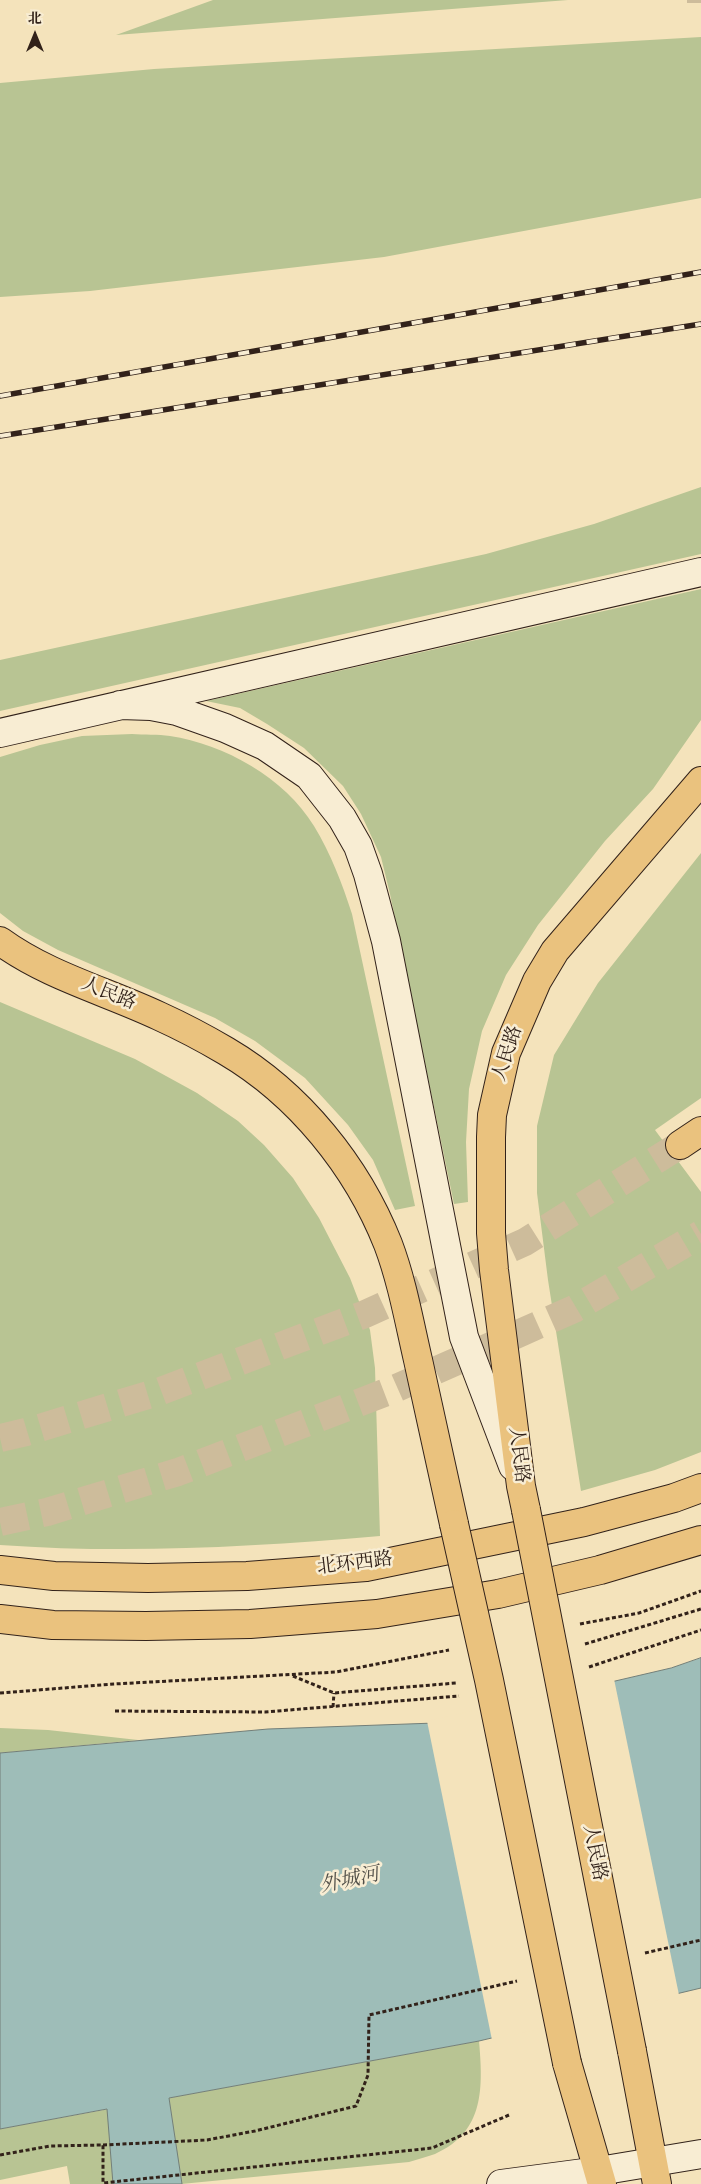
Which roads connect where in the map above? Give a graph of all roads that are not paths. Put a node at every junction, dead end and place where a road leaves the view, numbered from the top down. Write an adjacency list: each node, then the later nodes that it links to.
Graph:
1 (701, 572): 2 (street)
2 (120, 705): 3 (street); 7 (street)
3 (0, 733)
4 (701, 781): 7 (main road, 人民路)
5 (0, 941): 13 (main road, 人民路, bridge)
6 (701, 1488): 9 (main road, 北环西路)
7 (523, 1498): 12 (main road, 人民路, bridge)
8 (701, 1540): 10 (main road)
9 (0, 1570)
10 (0, 1619)
11 (701, 2154): 12 (street)
12 (655, 2173): 13 (street)
13 (600, 2178): 14 (street)
14 (501, 2184)

